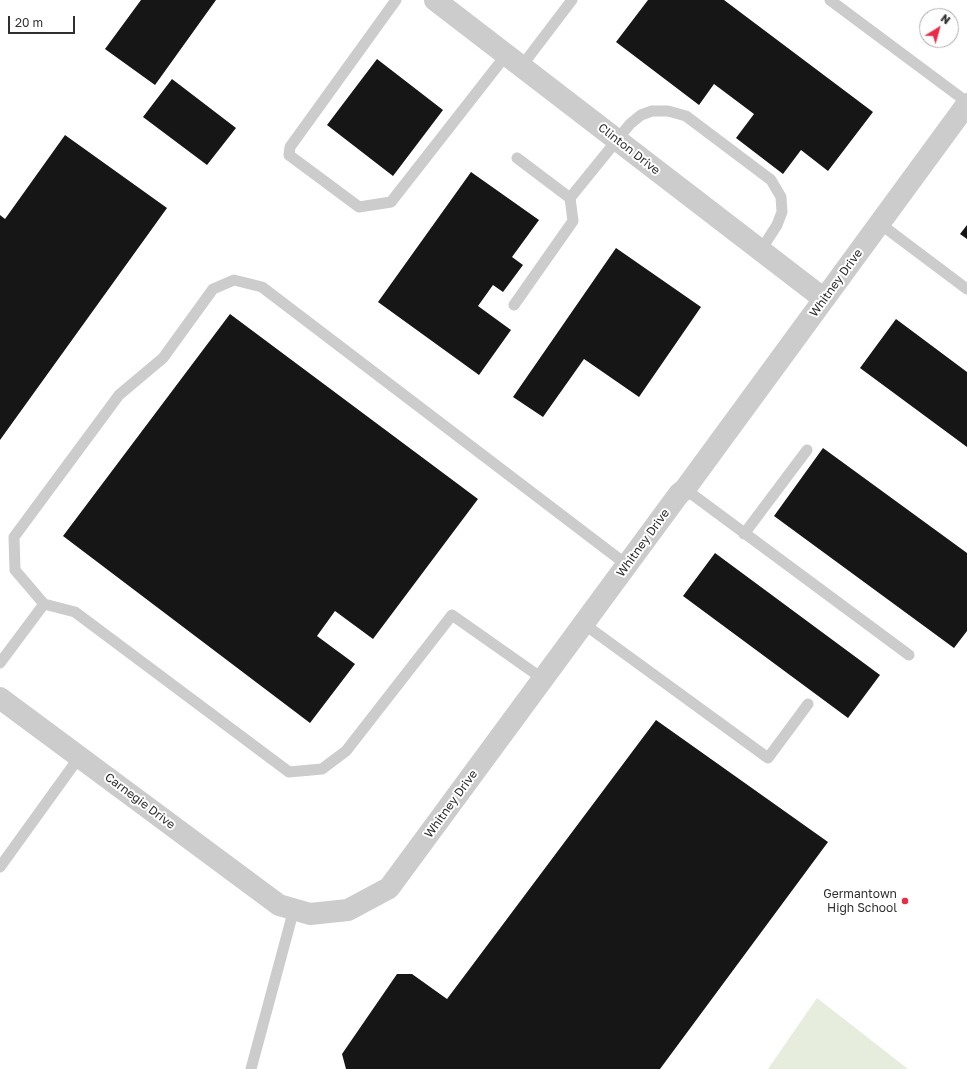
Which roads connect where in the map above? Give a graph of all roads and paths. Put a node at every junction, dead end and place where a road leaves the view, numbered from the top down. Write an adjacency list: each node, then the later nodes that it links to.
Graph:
1 (396, 0): 5 (lane)
2 (434, 0): 5 (street, Clinton Drive)
3 (572, 0): 5 (lane)
4 (830, 0): 6 (lane)
5 (513, 61): 7 (street, Clinton Drive)
6 (967, 103): 10 (street, Whitney Drive)
7 (617, 140): 9 (lane); 11 (street, Clinton Drive); 11 (lane)
8 (517, 158): 9 (lane)
9 (570, 198): 14 (lane)
10 (879, 223): 12 (lane); 13 (street, Whitney Drive)
11 (761, 250): 13 (street, Clinton Drive)
12 (967, 288)
13 (824, 299): 16 (street, Whitney Drive)
14 (514, 305)
15 (807, 450): 17 (lane)
16 (684, 489): 17 (lane); 18 (street, Whitney Drive)
17 (744, 534): 21 (lane)
18 (627, 565): 19 (lane); 20 (street, Whitney Drive)
19 (44, 604): 22 (lane); 23 (lane)
20 (584, 624): 23 (street, Whitney Drive); 25 (lane)
21 (909, 655)
22 (0, 663)
23 (543, 679): 28 (street, Whitney Drive)
24 (0, 698): 26 (street, Carnegie Drive)
25 (808, 704)
26 (80, 756): 27 (lane); 28 (street, Carnegie Drive)
27 (0, 867)
28 (287, 907): 29 (lane)
29 (254, 1067)

